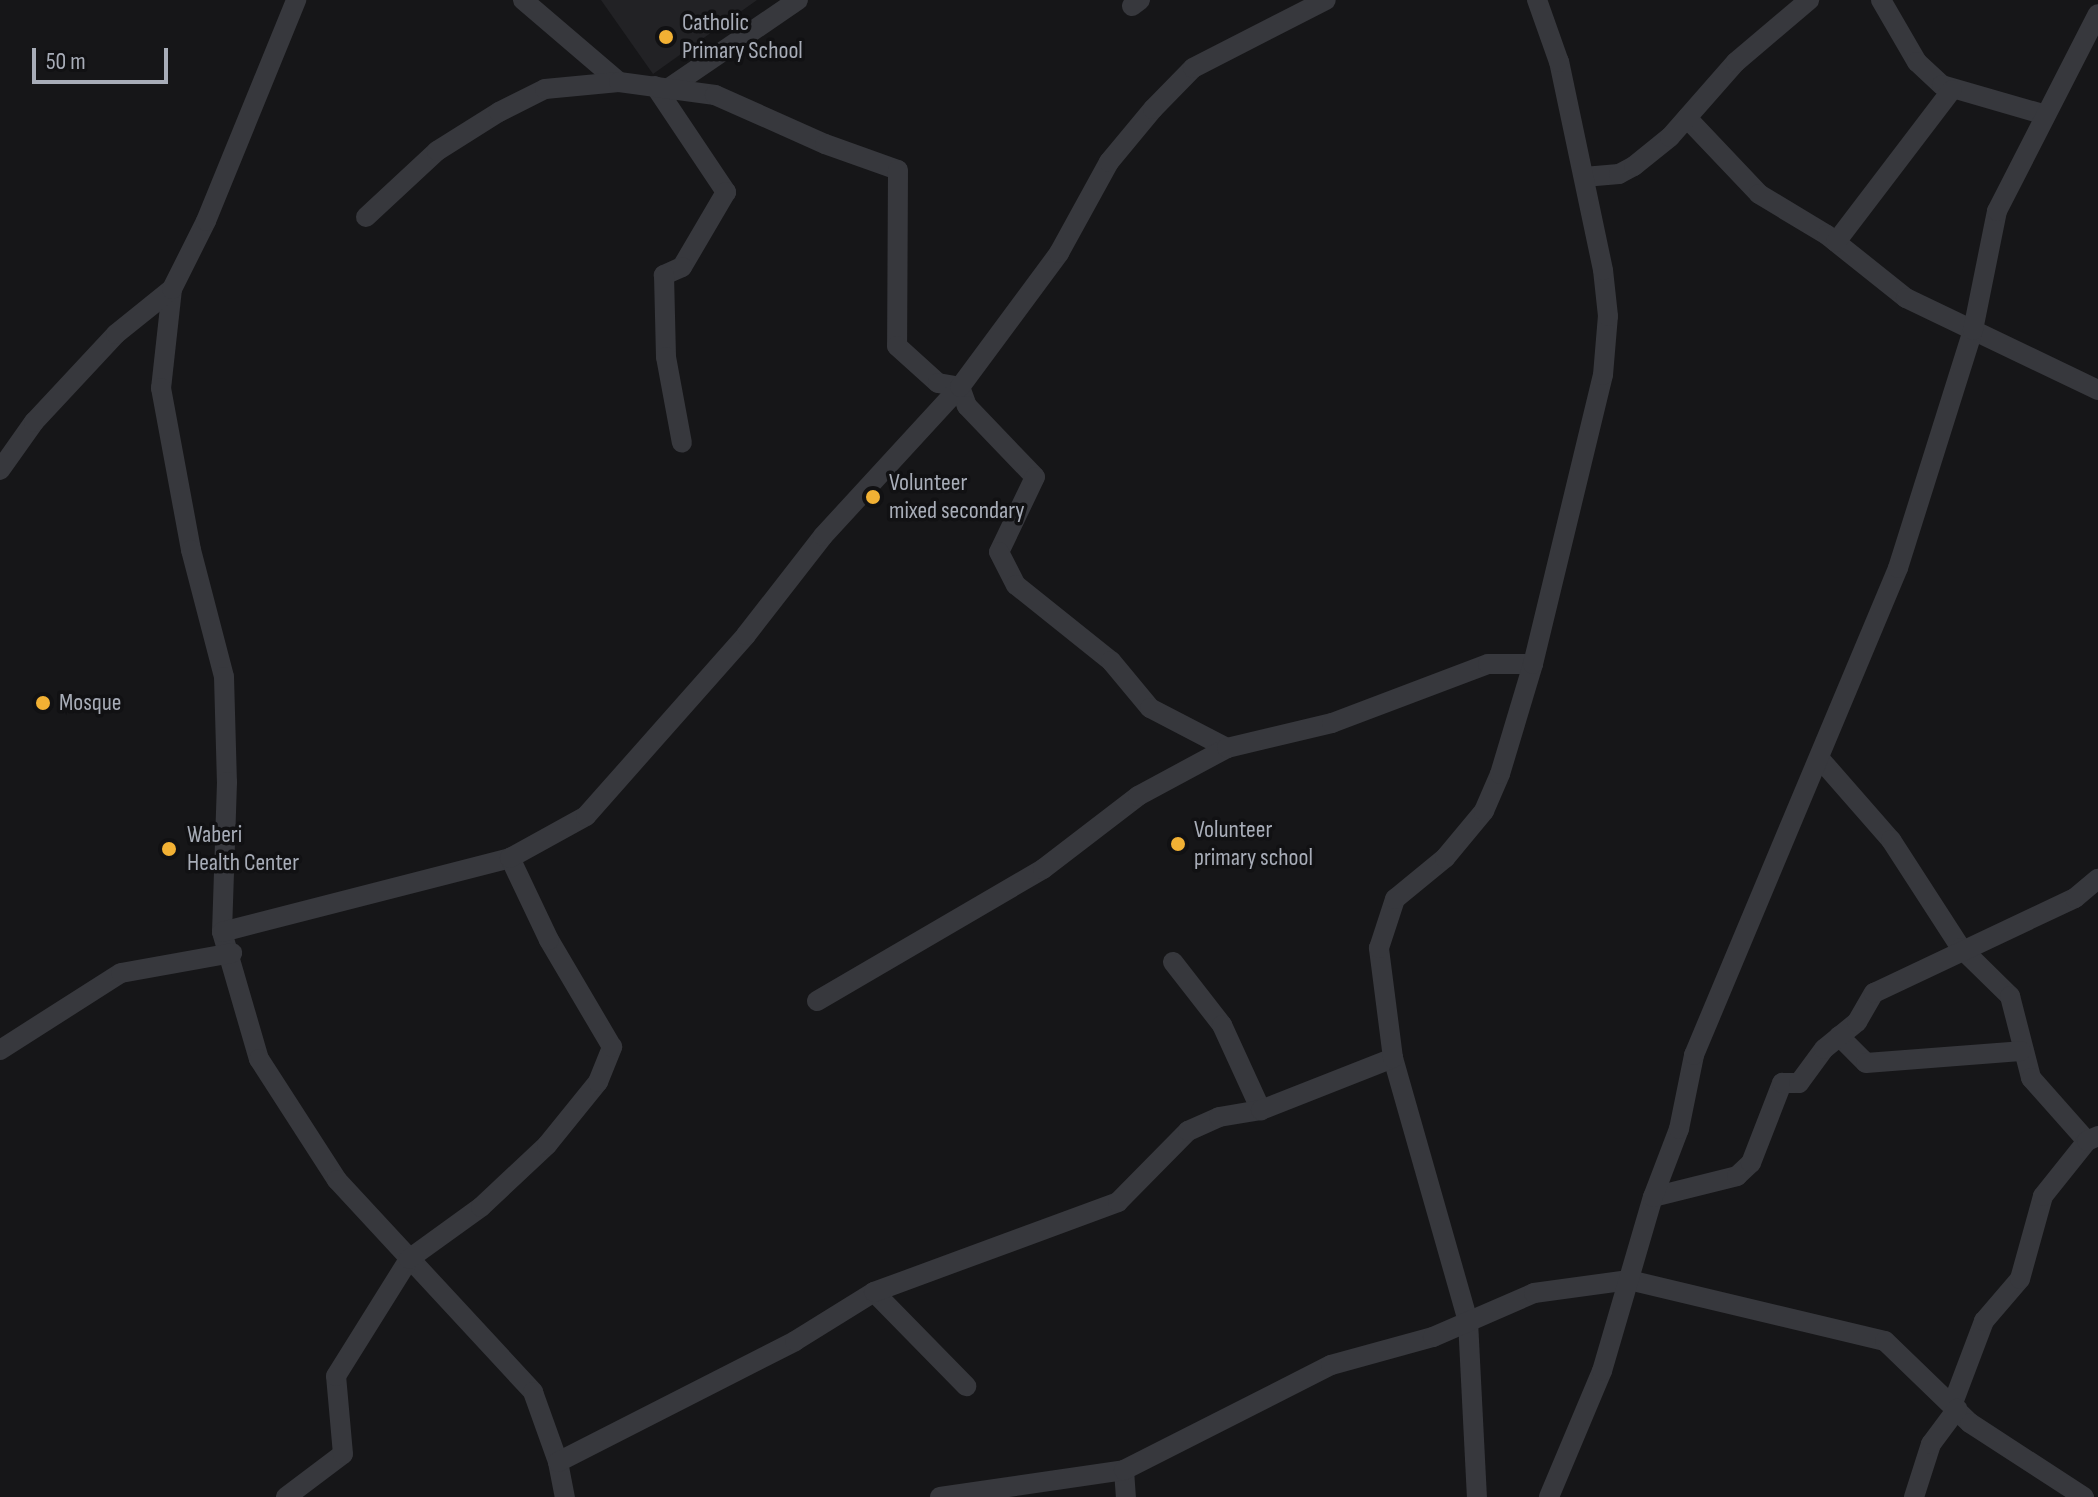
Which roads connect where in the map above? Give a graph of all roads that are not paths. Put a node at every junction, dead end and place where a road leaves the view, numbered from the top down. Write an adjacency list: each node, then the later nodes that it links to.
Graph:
1 (296, 0): 17 (street)
2 (523, 0): 9 (street)
3 (798, 0): 10 (street)
4 (1537, 0): 14 (street)
5 (1881, 0): 11 (street)
6 (1800, 1): 13 (street)
7 (1316, 3): 19 (street)
8 (2098, 14): 12 (street)
9 (619, 82): 10 (street); 15 (street)
10 (662, 87): 19 (street); 21 (street)
11 (1952, 90): 12 (street); 16 (street)
12 (2046, 115): 18 (street)
13 (1687, 118): 14 (street); 16 (street)
14 (1584, 177): 23 (street)
15 (366, 217)
16 (1836, 242): 18 (street)
17 (172, 289): 22 (street); 28 (street)
18 (1973, 330): 20 (street); 25 (street)
19 (960, 387): 24 (street); 26 (street)
20 (2098, 390)
21 (682, 443)
22 (0, 470)
23 (1533, 664): 24 (street); 36 (street)
24 (1227, 748): 32 (street)
25 (1820, 759): 29 (street); 39 (street)
26 (510, 858): 28 (street); 40 (street)
27 (2098, 879): 29 (street)
28 (222, 932): 30 (street)
29 (1961, 948): 33 (street); 35 (street)
30 (232, 953): 34 (street); 40 (street)
31 (1173, 962): 37 (street)
32 (817, 1001)
33 (1839, 1036): 35 (street); 39 (street)
34 (0, 1050)
35 (2021, 1051): 38 (street)
36 (1393, 1058): 37 (street); 43 (street)
37 (1261, 1110): 42 (street)
38 (2093, 1138): 45 (street)
39 (1653, 1197): 41 (street)
40 (409, 1259): 46 (street); 48 (street)
41 (1629, 1280): 43 (street); 45 (street); 53 (street)
42 (874, 1292): 44 (street); 46 (street)
43 (1468, 1321): 47 (street); 52 (street)
44 (966, 1386)
45 (1955, 1406): 54 (street); 55 (street)
46 (558, 1462): 49 (street)
47 (1124, 1470): 50 (street); 51 (street)
48 (286, 1497)
49 (565, 1497)
50 (940, 1497)
51 (1126, 1497)
52 (1477, 1497)
53 (1549, 1497)
54 (1914, 1497)
55 (2084, 1497)

